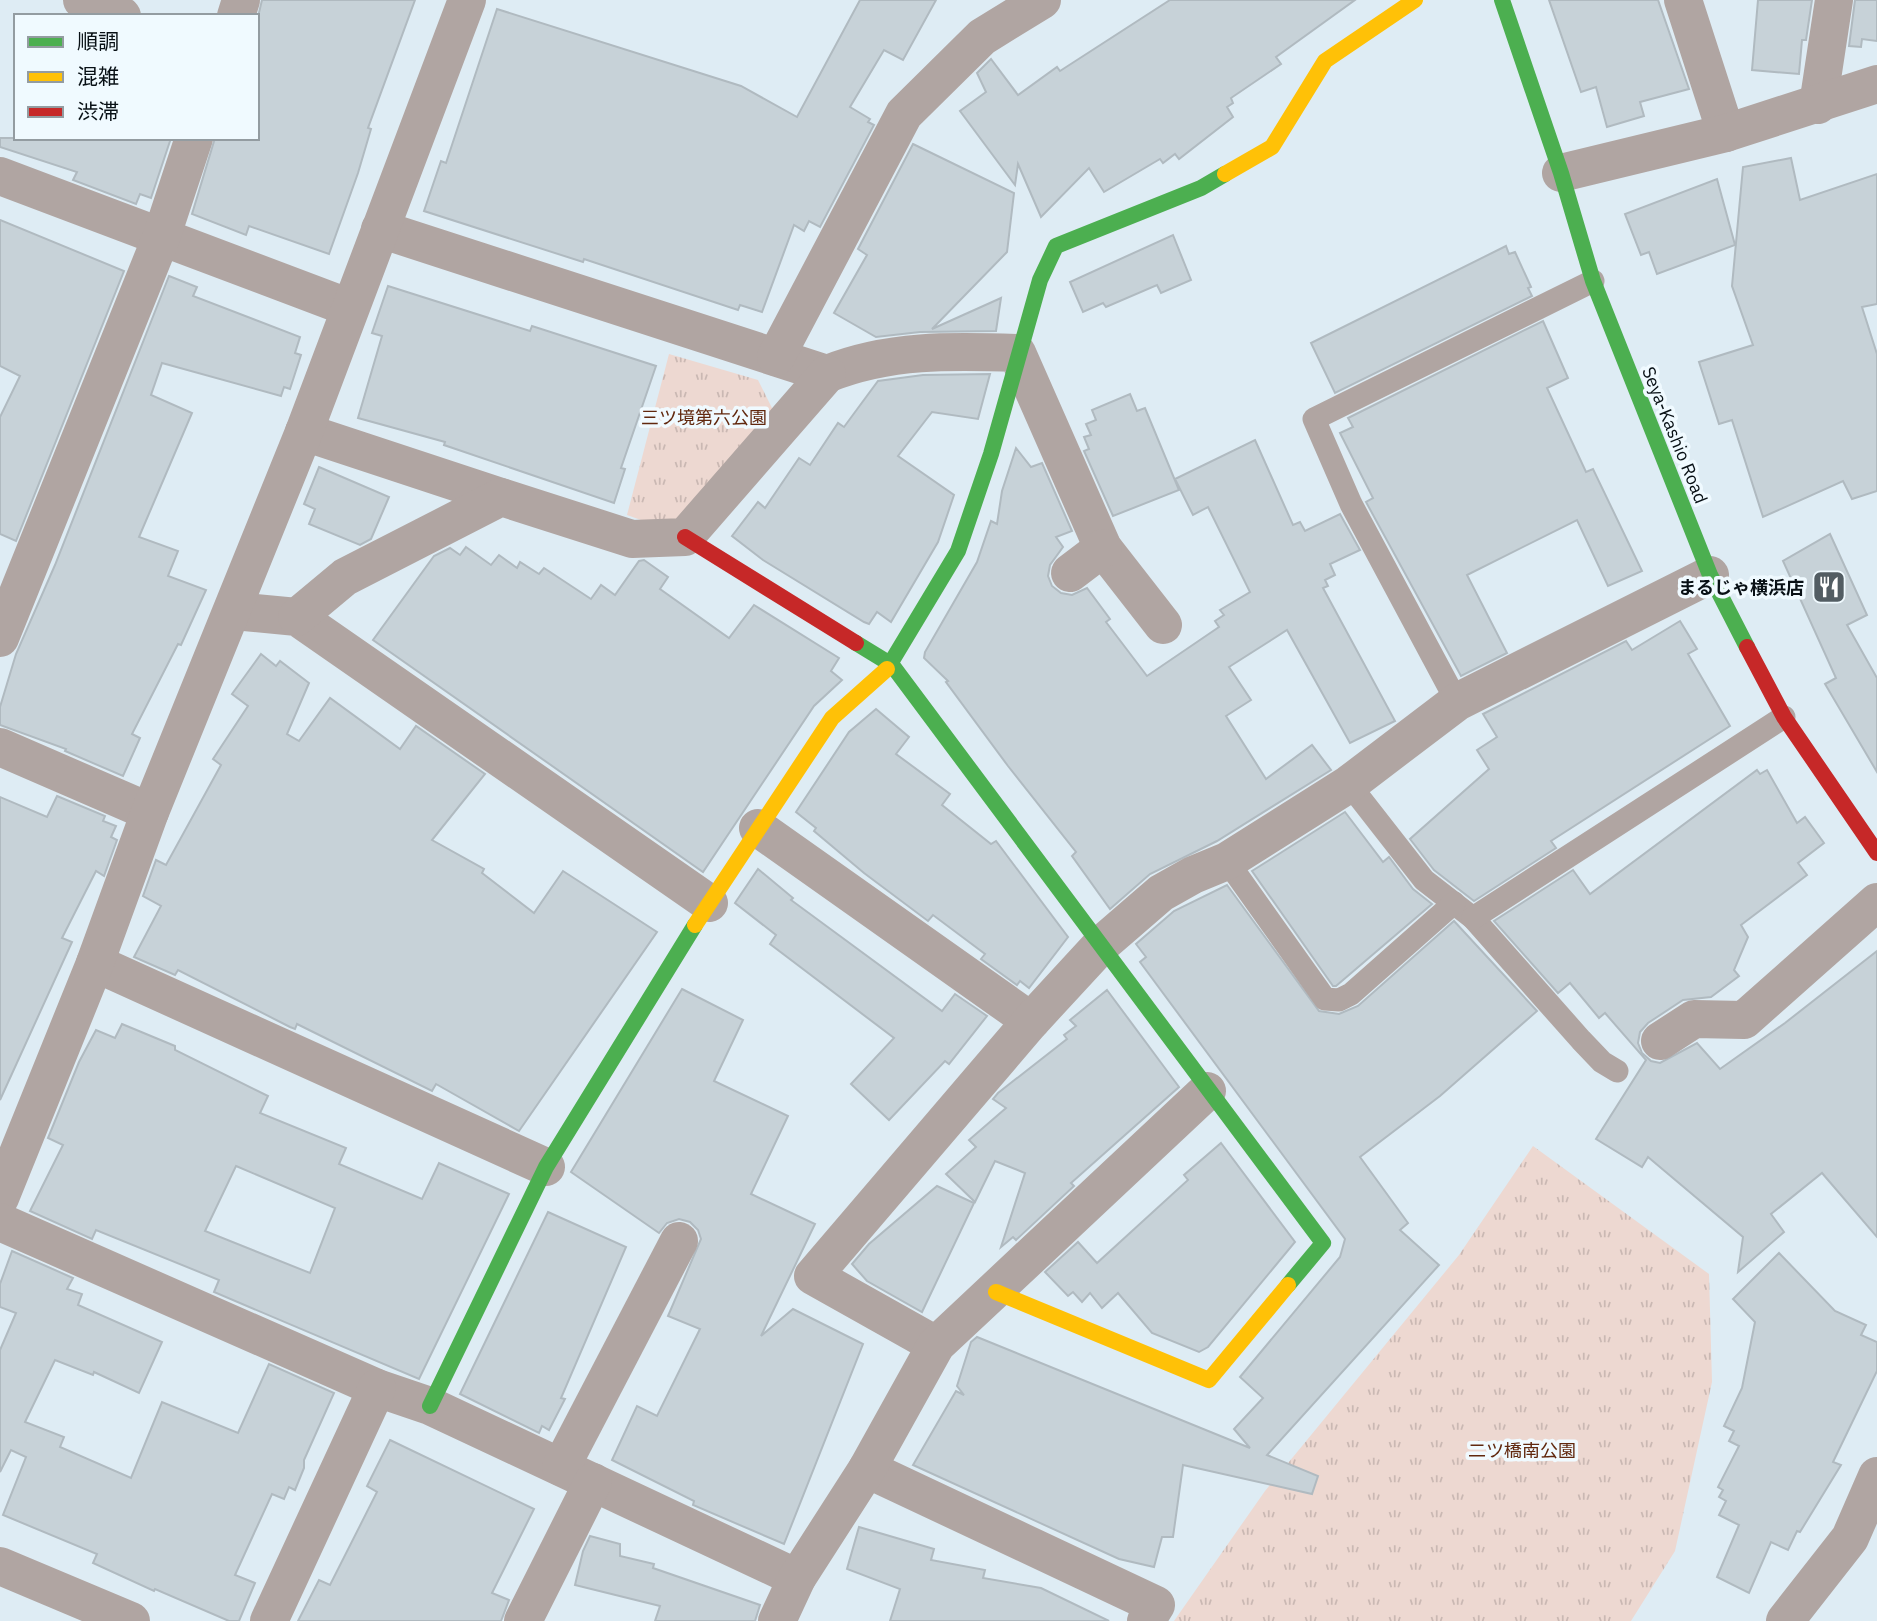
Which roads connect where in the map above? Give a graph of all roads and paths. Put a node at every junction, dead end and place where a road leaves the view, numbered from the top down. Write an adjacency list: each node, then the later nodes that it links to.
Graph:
1 (82, 0): 8 (street)
2 (467, 0): 15 (street)
3 (1042, 0): 20 (street)
4 (1415, 0): 19 (street)
5 (1502, 0): 13 (street, Seya-Kashio Road)
6 (1684, 0): 11 (street)
7 (1834, 0): 10 (street)
8 (117, 14)
9 (1877, 84): 10 (street)
10 (1818, 105): 11 (street)
11 (1726, 134): 13 (street)
12 (193, 140): 16 (street)
13 (1561, 173): 17 (street, Seya-Kashio Road)
14 (0, 176): 16 (street)
15 (380, 229): 18 (street); 20 (street)
16 (161, 238): 18 (street); 31 (street)
17 (1593, 281): 27 (street, Seya-Kashio Road); 33 (lane)
18 (350, 308): 22 (street)
19 (1017, 353): 21 (street); 25 (street); 32 (street)
20 (776, 357): 21 (street)
21 (827, 374): 24 (street)
22 (304, 432): 23 (street); 28 (street)
23 (501, 497): 24 (street); 29 (street)
24 (685, 537): 32 (street)
25 (1103, 548): 26 (street); 30 (street)
26 (1070, 573)
27 (1710, 575): 33 (street); 34 (street, Seya-Kashio Road)
28 (234, 611): 29 (street); 37 (street)
29 (297, 617): 42 (street)
30 (1163, 625)
31 (0, 638)
32 (892, 664): 38 (street); 45 (street)
33 (1457, 702): 36 (street)
34 (1784, 717): 39 (street, Seya-Kashio Road); 44 (lane)
35 (0, 747): 37 (street)
36 (1349, 784): 40 (street); 43 (lane)
37 (150, 811): 46 (street)
38 (758, 828): 42 (street); 47 (street)
39 (1877, 853)
40 (1227, 861): 43 (lane); 45 (street)
41 (1877, 902): 48 (street)
42 (709, 903): 51 (street)
43 (1454, 903): 44 (lane)
44 (1473, 918): 49 (lane)
45 (1102, 944): 47 (street); 50 (street)
46 (95, 963): 51 (street); 52 (street)
47 (1031, 1020): 56 (street)
48 (1660, 1041)
49 (1617, 1071)
50 (1207, 1091): 55 (street); 55 (street)
51 (547, 1167): 58 (street)
52 (0, 1198)
53 (0, 1222): 57 (street)
54 (679, 1241): 60 (street)
55 (996, 1292): 56 (street)
56 (936, 1345): 59 (street)
57 (377, 1388): 58 (street); 65 (street)
58 (430, 1406): 60 (street)
59 (867, 1469): 63 (street); 68 (street)
60 (577, 1474): 63 (street); 66 (street)
61 (1877, 1476): 69 (street)
62 (0, 1566): 64 (street)
63 (797, 1578): 67 (street)
64 (131, 1621)
65 (270, 1621)
66 (523, 1621)
67 (777, 1621)
68 (1146, 1621)
69 (1785, 1621)

